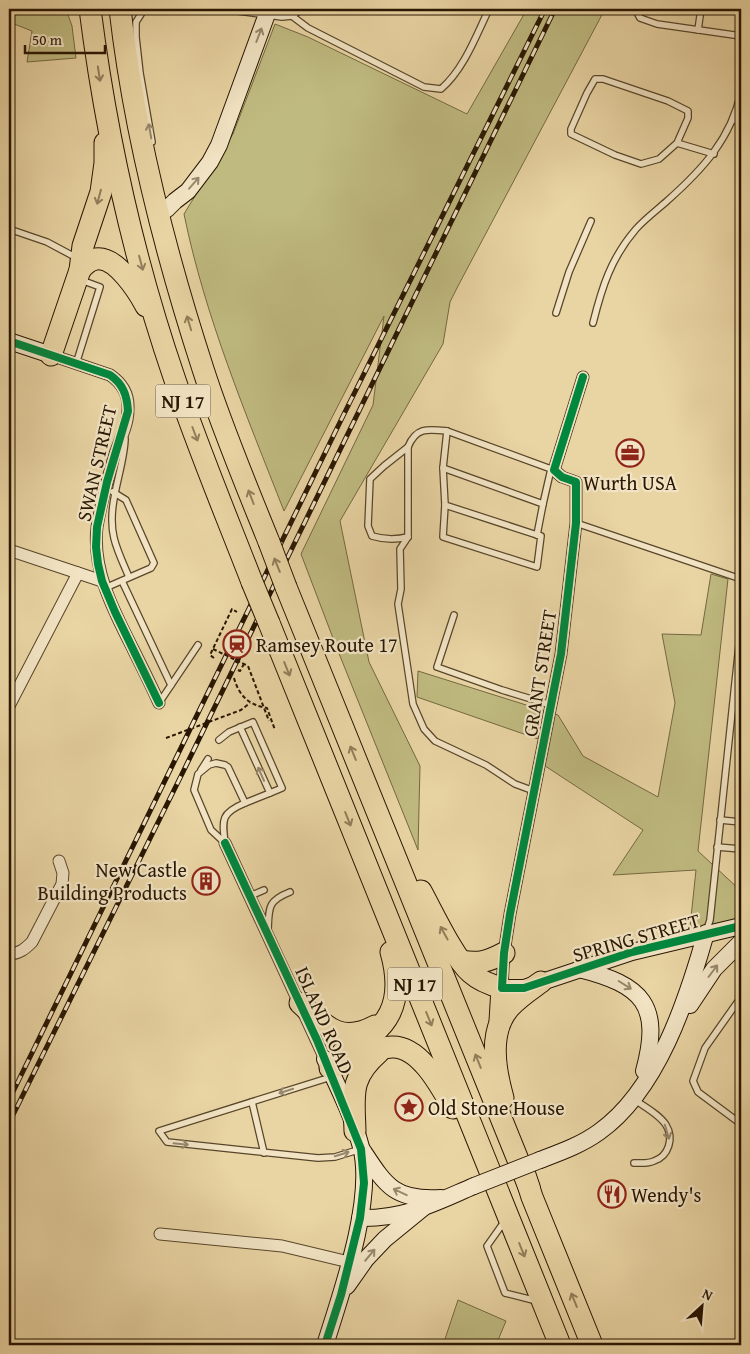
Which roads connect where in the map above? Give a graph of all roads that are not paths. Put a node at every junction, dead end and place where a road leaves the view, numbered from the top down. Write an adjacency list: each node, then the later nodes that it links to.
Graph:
1 (90, 9): 14 (highway, NJ 17, one-way to 14)
2 (120, 9): 21 (highway, NJ 17)
3 (149, 9): 18 (lane, one-way to 3)
4 (223, 9): 9 (lane)
5 (302, 9): 10 (lane)
6 (489, 9): 10 (lane)
7 (635, 9): 11 (lane)
8 (701, 9): 11 (lane)
9 (260, 11): 10 (lane); 21 (street, one-way to 9)
10 (292, 16)
11 (698, 30): 12 (lane)
12 (741, 36)
13 (741, 92): 15 (lane)
14 (106, 114): 24 (highway, one-way to 24); 27 (highway, NJ 17, one-way to 27)
15 (733, 119): 16 (lane); 19 (lane)
16 (741, 123)
17 (677, 143): 17 (lane); 19 (lane)
18 (154, 148)
19 (714, 154): 26 (lane)
20 (158, 185): 21 (lane)
21 (157, 214): 62 (highway, NJ 17, one-way to 21, bridge)
22 (591, 221): 25 (lane)
23 (9, 230): 24 (lane)
24 (79, 270): 27 (highway); 29 (highway); 30 (lane)
25 (556, 314)
26 (593, 322)
27 (159, 326): 67 (highway, NJ 17, one-way to 67, bridge)
28 (9, 341): 29 (street, SWAN STREET)
29 (51, 355): 30 (street, SWAN STREET)
30 (76, 364): 36 (street, SWAN STREET)
31 (583, 377): 35 (street)
32 (447, 431): 33 (lane); 34 (lane); 35 (lane)
33 (408, 447): 41 (lane); 41 (lane)
34 (443, 468): 37 (lane); 38 (lane)
35 (552, 469): 37 (lane); 39 (street, GRANT STREET)
36 (110, 490): 45 (lane); 45 (lane); 48 (street, SWAN STREET)
37 (543, 504): 40 (lane)
38 (445, 505): 40 (lane); 40 (lane)
39 (576, 523): 46 (lane); 54 (street, GRANT STREET)
40 (538, 535)
41 (408, 537): 60 (lane)
42 (9, 550): 44 (street)
43 (741, 564): 46 (lane)
44 (78, 573): 48 (street); 55 (street)
45 (129, 578): 47 (lane)
46 (740, 578)
47 (122, 580): 48 (lane); 52 (lane)
48 (103, 585): 53 (street, SWAN STREET)
49 (454, 615): 54 (lane)
50 (741, 626): 64 (lane)
51 (198, 645): 52 (lane)
52 (171, 685): 53 (lane)
53 (159, 704)
54 (551, 705): 60 (street, GRANT STREET)
55 (9, 706)
56 (240, 727): 57 (lane); 61 (lane, one-way to 56); 61 (lane)
57 (219, 740)
58 (208, 759): 59 (lane)
59 (198, 774): 63 (lane); 66 (lane)
60 (534, 791): 78 (street, GRANT STREET)
61 (270, 793): 63 (lane)
62 (371, 798): 80 (highway, one-way to 62); 97 (highway, NJ 17, one-way to 62)
63 (245, 803): 66 (lane)
64 (720, 820): 65 (lane); 68 (lane)
65 (741, 822)
66 (225, 843): 73 (street, ISLAND ROAD)
67 (359, 846): 86 (highway); 99 (highway, NJ 17, one-way to 99)
68 (717, 847): 69 (lane); 75 (lane)
69 (741, 849)
70 (59, 861): 79 (street)
71 (264, 890): 73 (lane)
72 (290, 892): 76 (lane)
73 (250, 896): 76 (street, ISLAND ROAD)
74 (741, 926): 75 (street, SPRING STREET)
75 (706, 933): 81 (street, SPRING STREET); 88 (street, SPRING STREET)
76 (268, 935): 85 (street, ISLAND ROAD)
77 (741, 942): 88 (street, one-way to 77)
78 (504, 953): 80 (highway); 83 (street, GRANT STREET)
79 (9, 954)
80 (461, 961): 83 (highway)
81 (579, 969): 82 (street, SPRING STREET); 91 (street, one-way to 91)
82 (541, 982): 83 (street, SPRING STREET); 87 (highway)
83 (502, 988): 87 (highway)
84 (741, 997): 93 (lane)
85 (300, 1003): 86 (highway); 90 (street, ISLAND ROAD)
86 (386, 1019): 90 (highway)
87 (500, 1022): 97 (highway)
88 (667, 1041): 91 (street, SPRING STREET)
89 (383, 1049): 90 (highway); 94 (highway); 99 (highway)
90 (329, 1068): 92 (lane, one-way to 92); 94 (street, ISLAND ROAD)
91 (636, 1095): 96 (lane, one-way to 96); 98 (street, SPRING STREET, bridge)
92 (252, 1102): 95 (lane); 95 (lane, one-way to 95)
93 (741, 1124)
94 (358, 1140): 95 (lane, one-way to 94); 98 (street, one-way to 94); 101 (street, ISLAND ROAD)
95 (264, 1153)
96 (634, 1163)
97 (529, 1188): 108 (highway, NJ 17, one-way to 97)
98 (448, 1197): 100 (street, SPRING STREET)
99 (505, 1207): 105 (highway, NJ 17, one-way to 105); 105 (lane)
100 (423, 1208): 101 (street, SPRING STREET); 104 (street, one-way to 100)
101 (360, 1218): 103 (street, ISLAND ROAD)
102 (160, 1234): 103 (street)
103 (349, 1262): 104 (street, ISLAND ROAD)
104 (341, 1294): 106 (street)
105 (543, 1303): 107 (highway, NJ 17)
106 (325, 1345)
107 (560, 1345)
108 (592, 1345)

